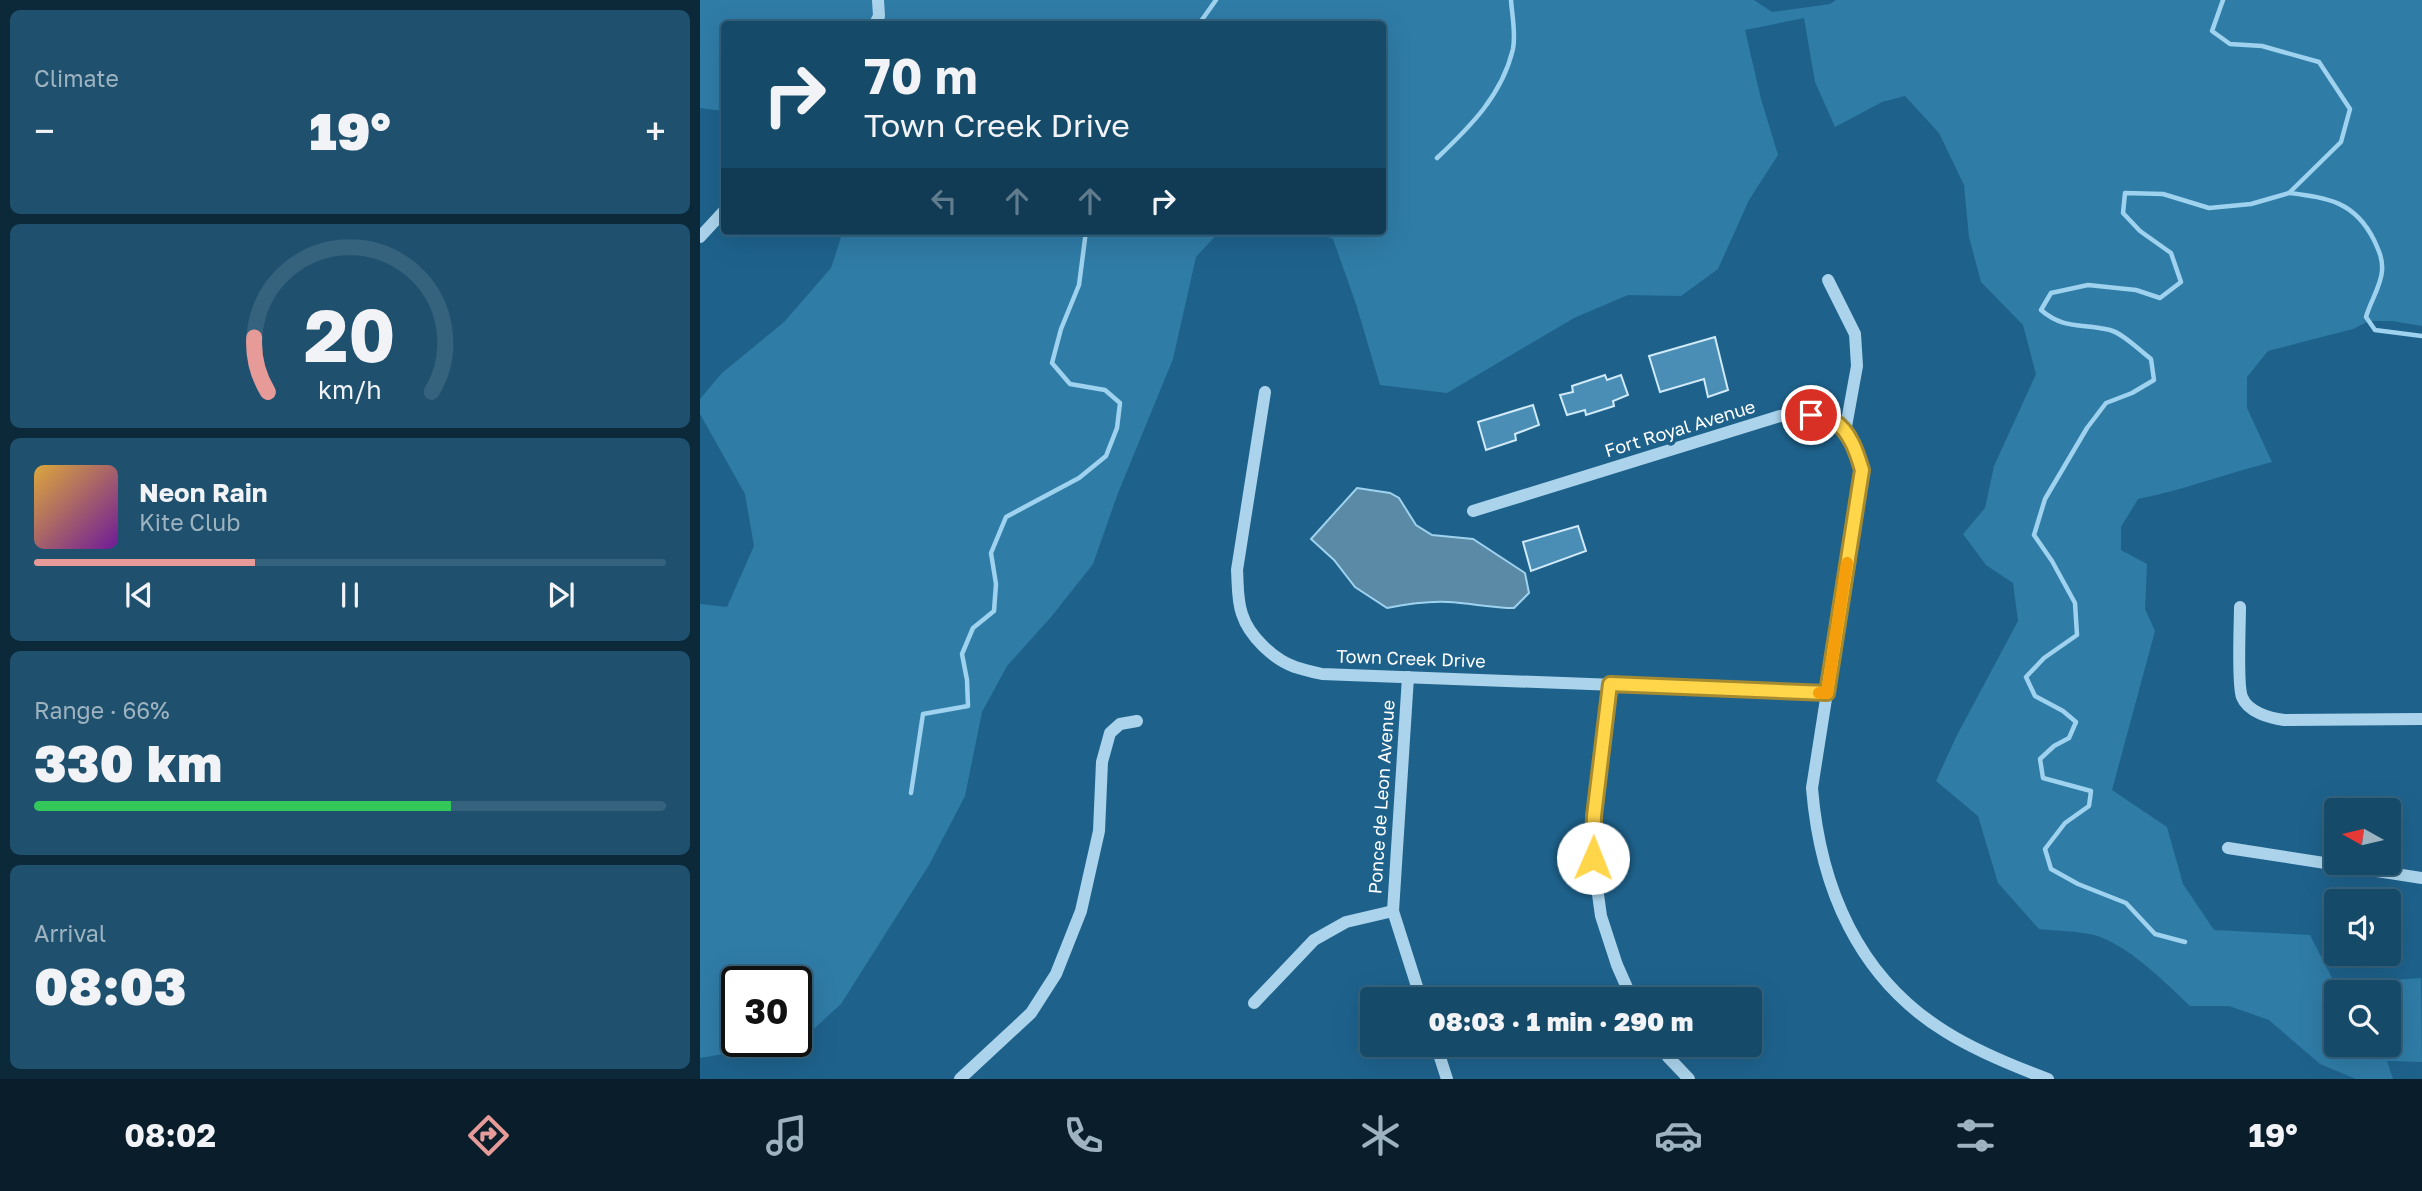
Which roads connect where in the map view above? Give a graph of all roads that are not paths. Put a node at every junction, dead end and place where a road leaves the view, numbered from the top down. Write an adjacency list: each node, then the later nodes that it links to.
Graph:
1 (878, 0): 2 (street)
2 (876, 21)
3 (721, 214): 4 (street)
4 (700, 237)
5 (1828, 280): 7 (street)
6 (1265, 392): 10 (street, Town Creek Drive)
7 (1845, 432): 8 (street, Fort Royal Avenue); 12 (street)
8 (1473, 511)
9 (2240, 607): 13 (street)
10 (1408, 677): 11 (street, Town Creek Drive); 17 (street, Ponce de Leon Avenue)
11 (1610, 684): 12 (street, Town Creek Drive); 19 (street)
12 (1827, 693): 26 (street)
13 (2422, 719)
14 (1137, 721): 23 (street)
15 (2228, 848): 16 (street)
16 (2422, 878)
17 (1393, 911): 18 (street, Ponce de Leon Avenue); 20 (street)
18 (1417, 987)
19 (1627, 987)
20 (1254, 1003)
21 (1440, 1057): 24 (street)
22 (1670, 1057): 25 (street)
23 (960, 1079)
24 (1447, 1079)
25 (1689, 1079)
26 (2048, 1079)

